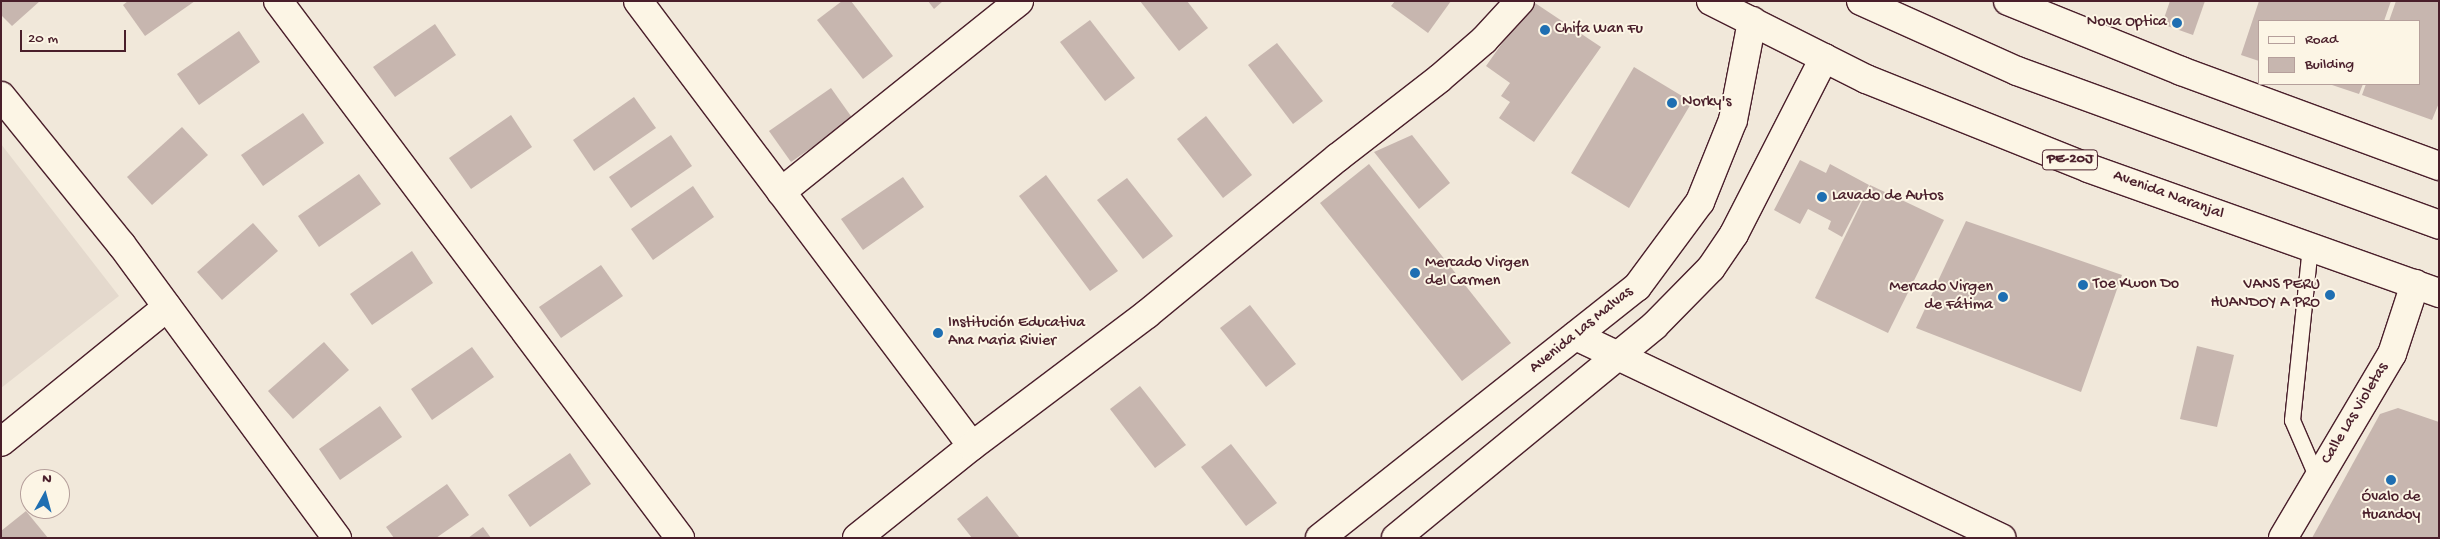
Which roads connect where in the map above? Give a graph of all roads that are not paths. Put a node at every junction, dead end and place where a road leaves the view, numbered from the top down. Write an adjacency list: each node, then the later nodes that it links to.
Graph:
1 (278, 1): 24 (main road)
2 (638, 1): 12 (main road)
3 (1019, 1): 12 (main road)
4 (1520, 1): 20 (main road)
5 (1712, 1): 8 (main road, Avenida Naranjal / PE-20J)
6 (1861, 1): 13 (main road)
7 (2008, 1): 11 (main road)
8 (1752, 21): 9 (main road, Avenida Naranjal / PE-20J); 17 (main road, Avenida Las Malvas)
9 (1824, 58): 14 (main road, Avenida Naranjal / PE-20J); 18 (main road)
10 (1, 96): 16 (main road)
11 (2439, 166)
12 (781, 192): 20 (main road)
13 (2439, 225)
14 (2310, 246): 15 (main road, Avenida Naranjal / PE-20J); 21 (lane)
15 (2427, 288): 21 (main road, Calle Las Violetas)
16 (167, 307): 19 (main road); 23 (main road)
17 (1576, 336): 18 (main road); 26 (main road, Avenida Las Malvas)
18 (1618, 356): 22 (main road); 27 (main road)
19 (1, 442)
20 (972, 446): 25 (main road)
21 (2318, 480): 28 (main road, Calle Las Violetas)
22 (1404, 536)
23 (337, 538)
24 (680, 538)
25 (857, 538)
26 (1320, 538)
27 (2001, 538)
28 (2283, 538)

